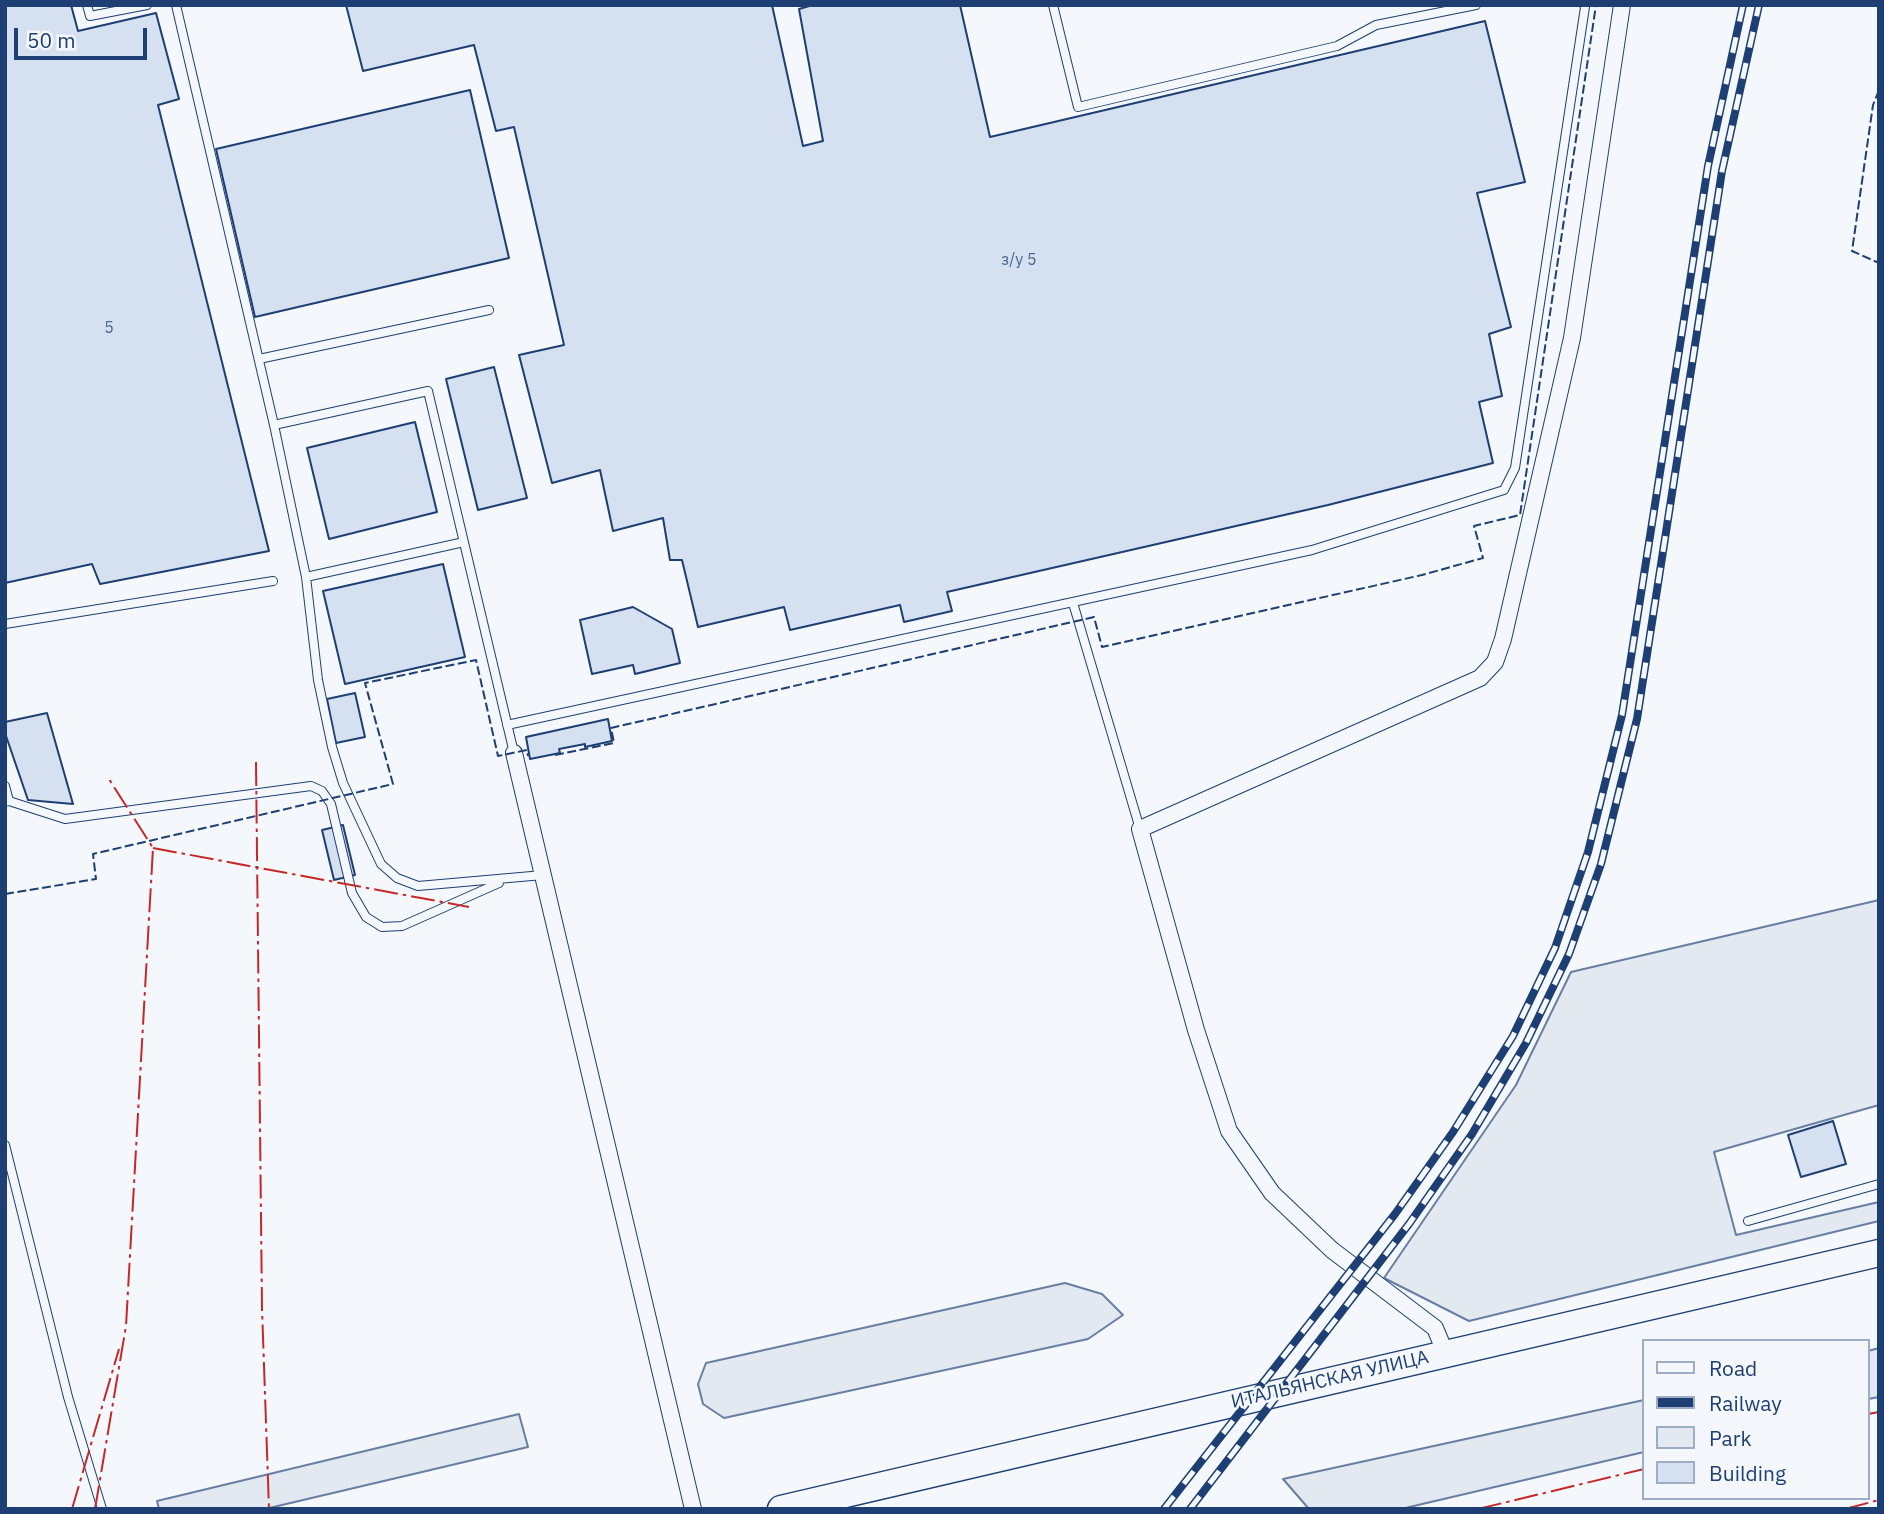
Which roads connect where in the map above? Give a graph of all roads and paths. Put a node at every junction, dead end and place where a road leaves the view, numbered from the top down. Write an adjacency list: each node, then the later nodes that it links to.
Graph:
1 (87, 5): 2 (lane)
2 (147, 5)
3 (176, 5): 9 (lane)
4 (1053, 5): 5 (lane)
5 (1476, 5)
6 (1584, 5): 14 (lane)
7 (1622, 5): 20 (street)
8 (489, 310): 9 (lane)
9 (259, 359): 10 (lane)
10 (274, 425): 11 (lane); 12 (lane)
11 (464, 542): 12 (lane); 16 (lane)
12 (306, 578): 22 (lane)
13 (273, 581): 15 (lane)
14 (1073, 603): 16 (lane); 20 (lane)
15 (5, 624)
16 (507, 725): 17 (lane)
17 (514, 753): 21 (street)
18 (5, 786): 19 (lane)
19 (7, 802): 22 (lane)
20 (1140, 829): 27 (street)
21 (543, 875): 22 (lane); 29 (street)
22 (505, 880)
23 (5, 1144): 28 (lane)
24 (1879, 1184): 25 (lane)
25 (1748, 1221)
26 (1879, 1252): 27 (highway, ИТАЛЬЯНСКАЯ УЛИЦА)
27 (1446, 1352): 30 (highway, ИТАЛЬЯНСКАЯ УЛИЦА)
28 (102, 1509)
29 (693, 1509)
30 (781, 1509)

